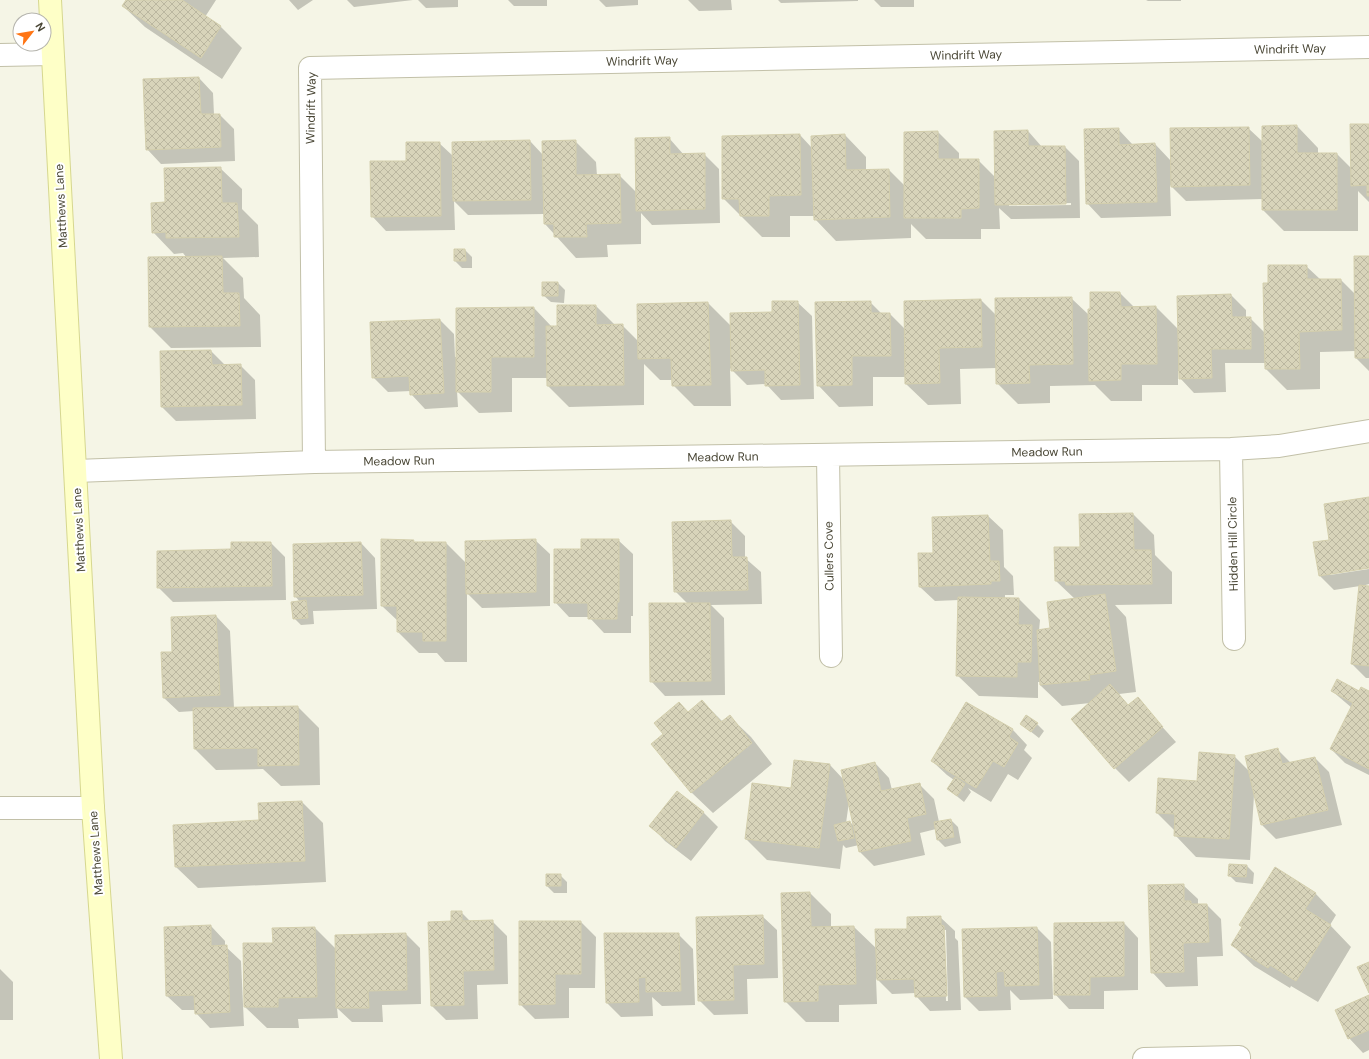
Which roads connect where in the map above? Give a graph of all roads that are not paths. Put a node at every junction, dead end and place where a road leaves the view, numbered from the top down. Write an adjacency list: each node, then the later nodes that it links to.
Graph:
1 (50, 0): 3 (street, Matthews Lane)
2 (1369, 48): 8 (street, Windrift Way)
3 (52, 54): 4 (street); 9 (street, Matthews Lane)
4 (0, 55)
5 (1369, 431): 6 (street, Meadow Run)
6 (1231, 449): 7 (street, Meadow Run); 10 (street, Hidden Hill Circle)
7 (828, 456): 8 (street, Meadow Run); 11 (street, Cullers Cove)
8 (314, 462): 9 (street, Meadow Run)
9 (76, 471): 13 (street, Matthews Lane)
10 (1234, 639)
11 (831, 656)
12 (0, 808): 13 (street)
13 (93, 808): 14 (street, Matthews Lane)
14 (111, 1059)
15 (1144, 1059): 16 (street)
16 (1240, 1059)

